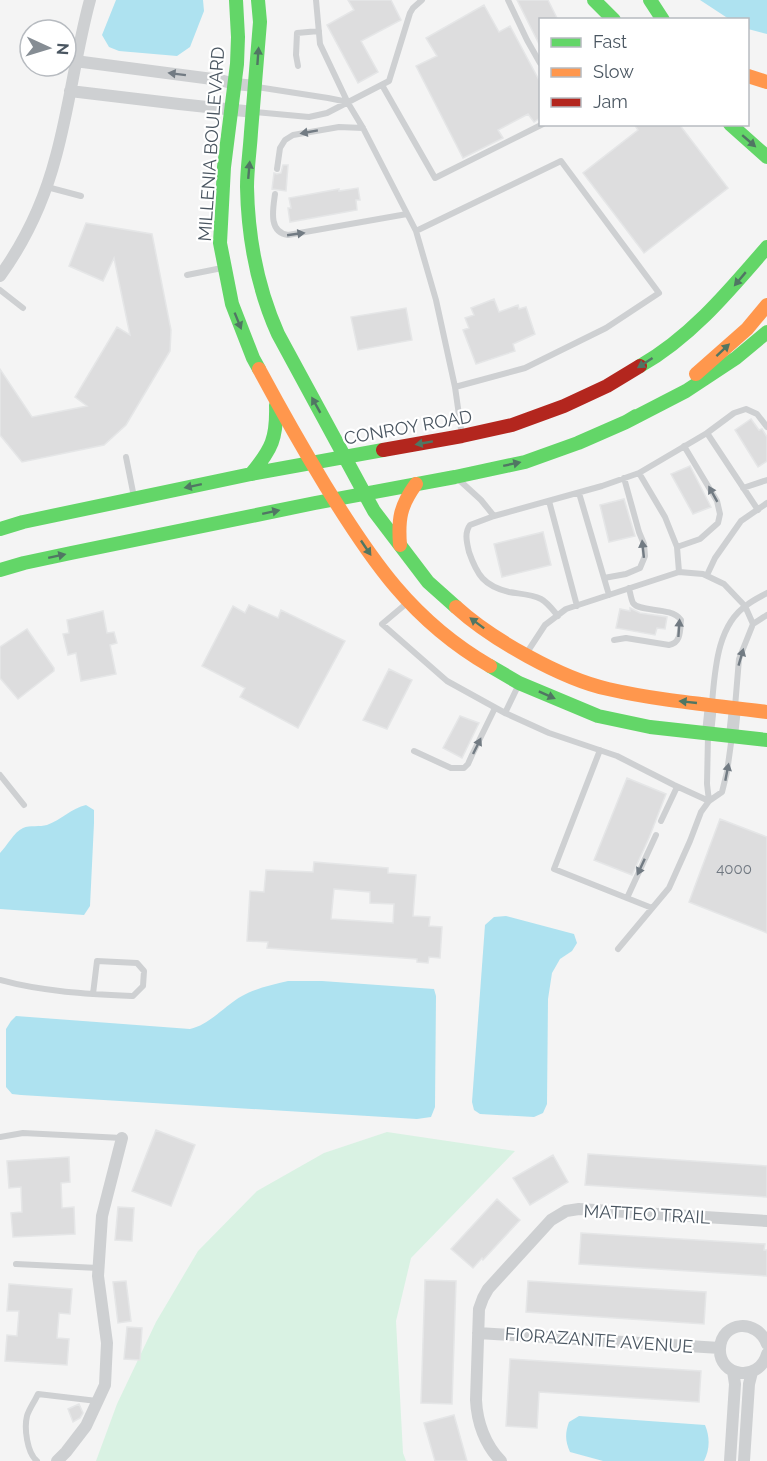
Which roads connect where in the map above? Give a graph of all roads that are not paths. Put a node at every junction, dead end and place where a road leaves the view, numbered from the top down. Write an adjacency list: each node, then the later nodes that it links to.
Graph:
1 (90, 0): 12 (street)
2 (236, 0): 19 (main road, MILLENIA BOULEVARD)
3 (258, 0): 21 (main road, one-way to 3)
4 (316, 0): 11 (lane)
5 (508, 0): 13 (lane)
6 (594, 0): 9 (main road)
7 (650, 0): 10 (main road)
8 (420, 1): 20 (lane)
9 (612, 18)
10 (662, 18)
11 (319, 31): 15 (lane); 23 (lane)
12 (78, 50)
13 (539, 61)
14 (78, 62): 19 (street, one-way to 14)
15 (298, 66)
16 (749, 77): 18 (main road)
17 (72, 78): 22 (street)
18 (767, 82)
19 (235, 84): 21 (street); 24 (main road, MILLENIA BOULEVARD)
20 (382, 85): 23 (lane); 26 (lane)
21 (256, 86): 23 (lane); 25 (main road)
22 (70, 91): 24 (street); 31 (street)
23 (348, 103): 25 (lane); 28 (lane)
24 (231, 110): 25 (street); 37 (main road, MILLENIA BOULEVARD)
25 (254, 112): 52 (main road, one-way to 25)
26 (539, 126)
27 (732, 126): 29 (main road, one-way to 29)
28 (363, 128): 30 (lane, one-way to 30); 34 (lane)
29 (767, 157)
30 (281, 169)
31 (47, 187): 33 (lane); 39 (street)
32 (278, 194): 34 (lane, one-way to 34)
33 (81, 196)
34 (407, 214): 35 (lane)
35 (416, 231): 44 (lane); 44 (lane)
36 (767, 247): 49 (main road, CONROY ROAD, one-way to 49)
37 (224, 267): 38 (lane); 45 (main road, MILLENIA BOULEVARD, one-way to 45)
38 (188, 275)
39 (0, 276)
40 (0, 291): 42 (lane)
41 (767, 305): 46 (main road, one-way to 41)
42 (23, 308)
43 (767, 332): 46 (main road)
44 (455, 387): 49 (lane)
45 (275, 398): 53 (main road, MILLENIA BOULEVARD); 55 (main road)
46 (626, 422): 56 (main road, one-way to 46)
47 (767, 427): 48 (lane)
48 (706, 433): 50 (lane); 60 (lane)
49 (462, 436): 52 (main road, CONROY ROAD, one-way to 52)
50 (684, 446): 54 (lane); 71 (lane, one-way to 50)
51 (126, 457): 63 (lane)
52 (343, 457): 53 (main road, CONROY ROAD); 62 (main road)
53 (312, 463): 55 (main road, CONROY ROAD); 64 (main road, MILLENIA BOULEVARD)
54 (639, 473): 57 (lane); 71 (lane)
55 (251, 474): 63 (main road, CONROY ROAD, one-way to 63)
56 (455, 477): 59 (main road); 68 (lane)
57 (624, 478): 61 (lane); 75 (lane, one-way to 57)
58 (767, 480): 60 (lane)
59 (416, 484): 62 (main road); 70 (main road)
60 (743, 488): 67 (lane)
61 (579, 493): 65 (lane); 75 (lane)
62 (364, 494): 64 (main road); 70 (main road)
63 (134, 499): 69 (main road, CONROY ROAD)
64 (334, 499): 72 (main road, one-way to 64); 79 (main road, MILLENIA BOULEVARD, one-way to 79)
65 (549, 501): 68 (lane); 80 (lane)
66 (767, 503): 67 (lane)
67 (758, 510): 74 (lane)
68 (494, 516): 83 (lane)
69 (0, 529)
70 (400, 546): 86 (main road, one-way to 70)
71 (677, 547): 73 (lane)
72 (0, 570)
73 (679, 572): 74 (lane); 76 (lane)
74 (707, 575): 81 (lane)
75 (604, 578): 78 (lane)
76 (629, 588): 78 (lane); 85 (lane, one-way to 76)
77 (767, 593): 81 (lane)
78 (609, 595): 80 (lane)
79 (408, 602): 87 (main road, MILLENIA BOULEVARD); 89 (lane)
80 (577, 606): 83 (lane)
81 (745, 606): 84 (lane); 88 (lane)
82 (767, 615): 84 (lane)
83 (558, 616): 86 (lane)
84 (753, 624): 90 (lane, one-way to 84)
85 (614, 640)
86 (526, 655): 88 (main road, one-way to 86)
87 (519, 683): 92 (lane); 93 (main road, MILLENIA BOULEVARD, one-way to 93)
88 (711, 705): 90 (main road); 93 (street)
89 (495, 708): 92 (lane); 97 (lane, one-way to 89)
90 (735, 708): 91 (main road); 94 (street)
91 (767, 712)
92 (505, 713): 96 (lane)
93 (708, 733): 94 (main road, MILLENIA BOULEVARD); 100 (lane)
94 (732, 736): 95 (main road, MILLENIA BOULEVARD); 100 (lane, one-way to 94)
95 (767, 740)
96 (600, 750): 99 (lane); 104 (lane)
97 (414, 751)
98 (0, 775): 101 (lane)
99 (677, 787): 100 (lane); 102 (lane)
100 (710, 801): 105 (lane)
101 (24, 805)
102 (661, 821)
103 (656, 836): 104 (lane, one-way to 104)
104 (627, 898): 105 (lane)
105 (652, 908): 106 (lane)
106 (618, 949)
107 (0, 980): 108 (lane)
108 (93, 994): 108 (lane)
109 (0, 1137): 110 (lane)
110 (122, 1138): 113 (street)
111 (767, 1221): 114 (street, MATTEO TRAIL)
112 (16, 1264): 113 (lane)
113 (98, 1268): 120 (street)
114 (478, 1333): 116 (street, FIORAZANTE AVENUE); 125 (street, MATTEO TRAIL)
115 (767, 1344): 116 (street)
116 (720, 1348): 118 (street)
117 (767, 1354): 119 (street)
118 (733, 1371): 119 (street); 121 (street)
119 (752, 1372): 122 (street)
120 (98, 1401): 123 (lane); 124 (street)
121 (733, 1414): 122 (street); 126 (street)
122 (747, 1415): 127 (street)
123 (37, 1461)
124 (57, 1461)
125 (501, 1461)
126 (730, 1461)
127 (744, 1461)

